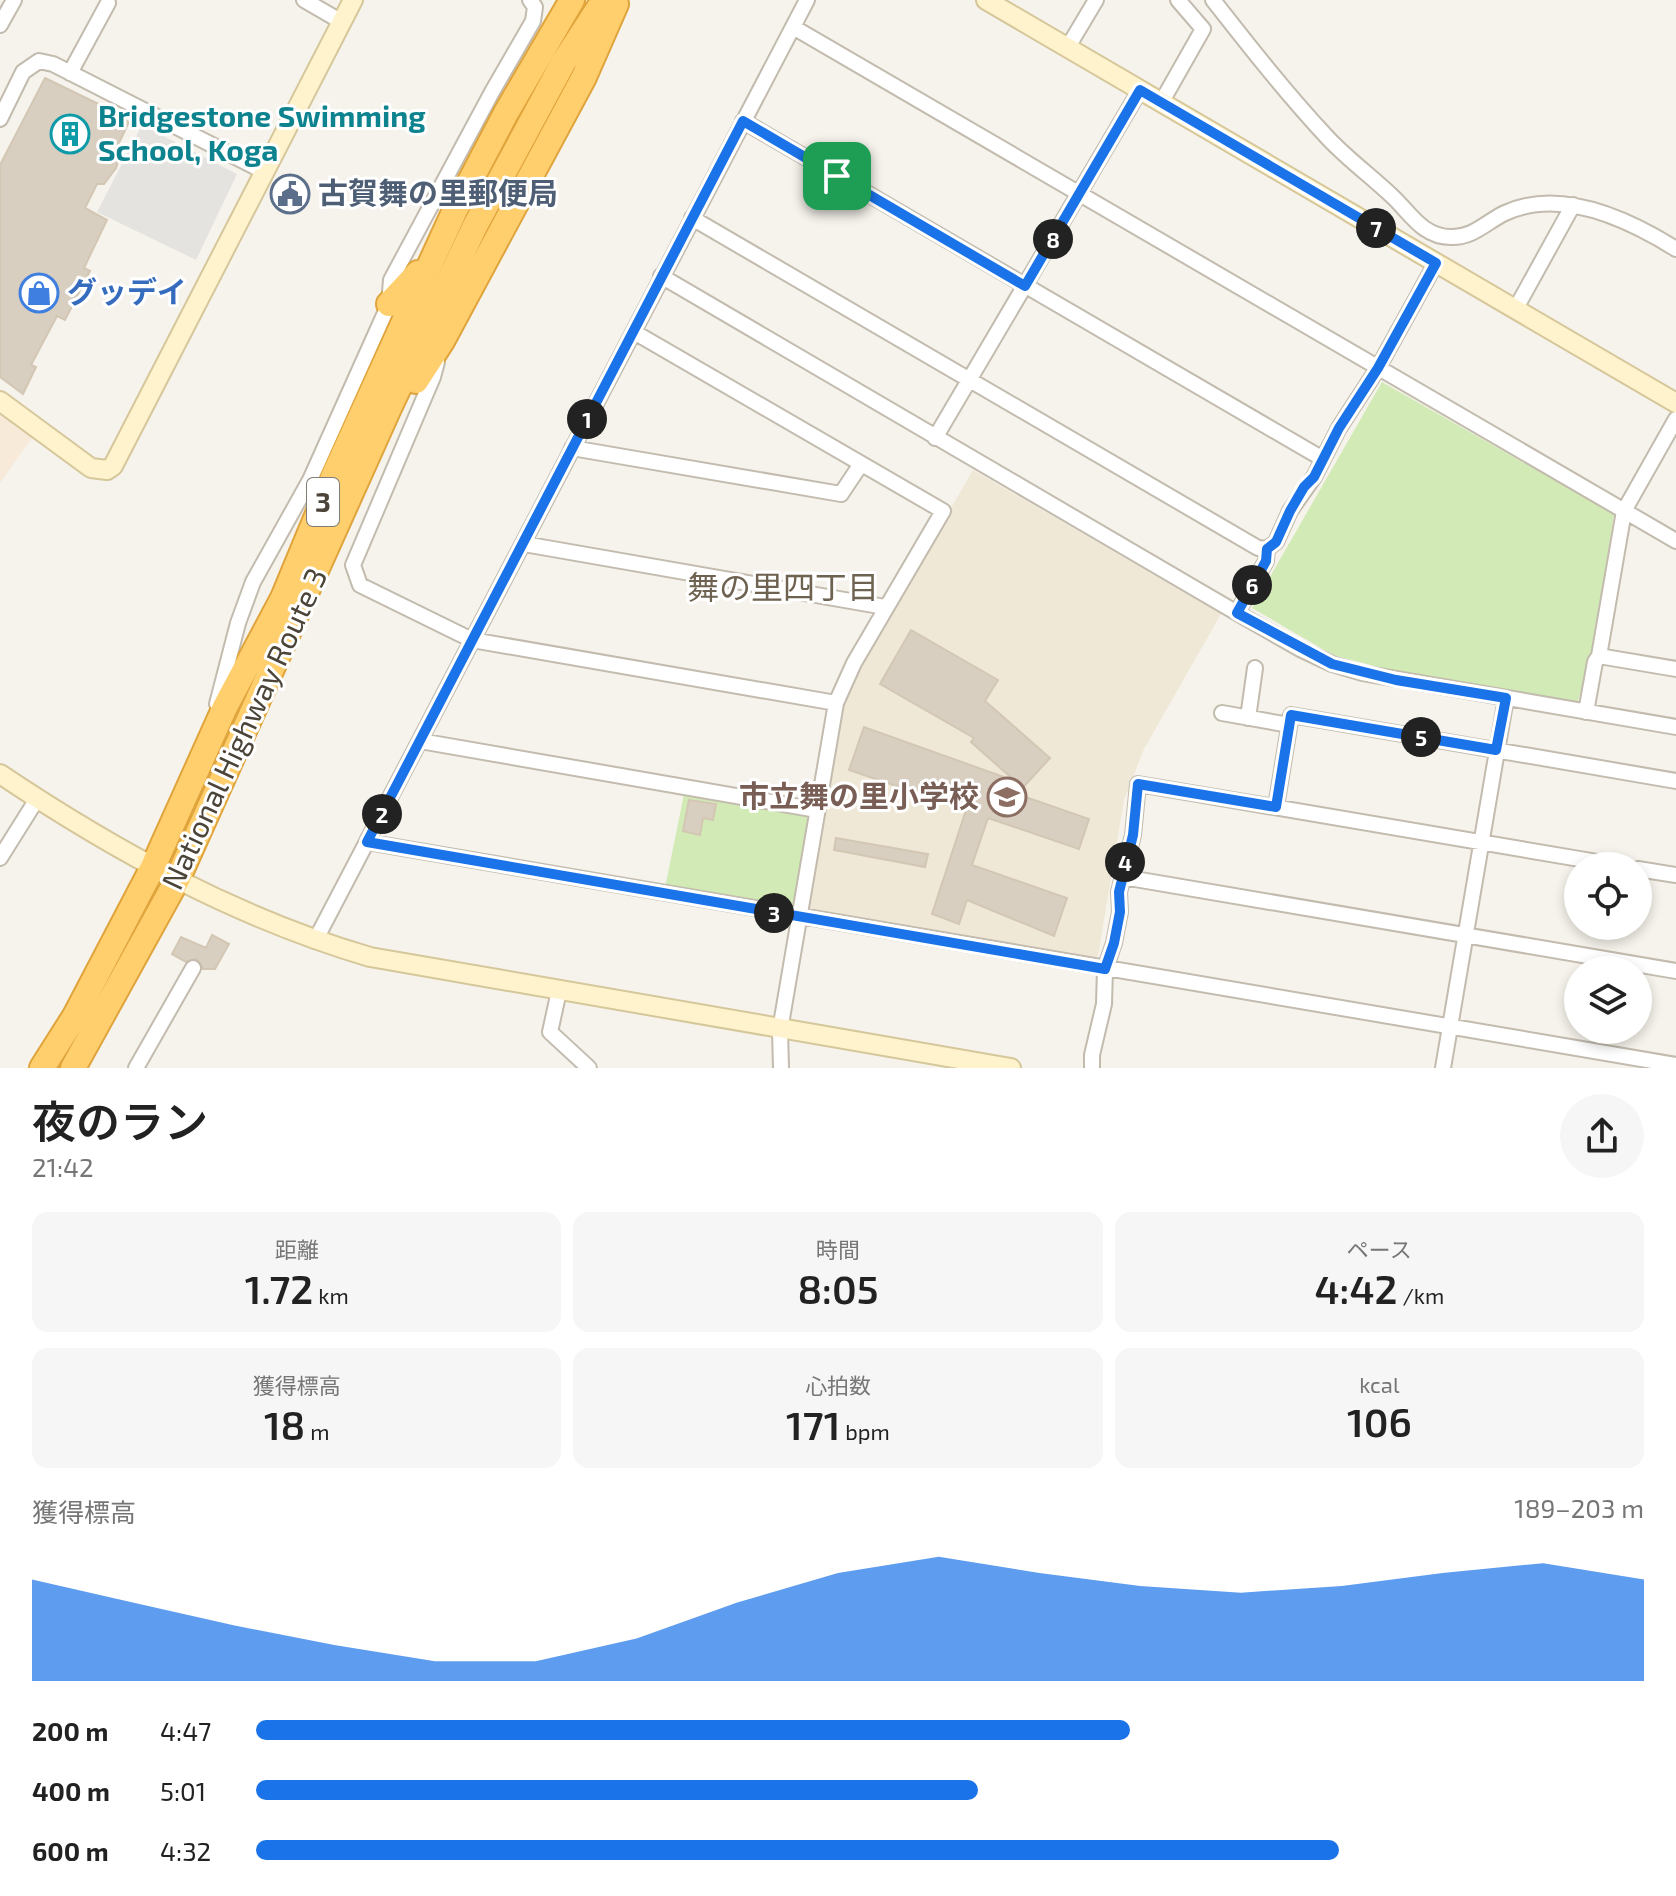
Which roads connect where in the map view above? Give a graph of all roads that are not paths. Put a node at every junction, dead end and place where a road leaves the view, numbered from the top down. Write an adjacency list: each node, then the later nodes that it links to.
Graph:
1 (14, 0): 15 (street)
2 (304, 0): 14 (street)
3 (353, 0): 14 (street)
4 (530, 0): 32 (street)
5 (572, 0): 28 (highway, National Highway Route 3 / 3)
6 (604, 0): 40 (highway, National Highway Route 3 / 3)
7 (617, 0): 35 (highway)
8 (807, 0): 16 (street)
9 (986, 0): 17 (street)
10 (1096, 0): 17 (street)
11 (1178, 0): 20 (street)
12 (1213, 0): 25 (street)
13 (108, 3): 18 (street)
14 (342, 22): 23 (street)
15 (0, 25)
16 (793, 27): 22 (street); 24 (street)
17 (1068, 47): 19 (street)
18 (70, 73): 21 (street); 23 (street)
19 (1140, 90): 20 (street); 24 (street)
20 (1161, 103): 29 (street)
21 (0, 119)
22 (743, 121): 26 (street); 31 (street)
23 (265, 172): 38 (street)
24 (1080, 194): 31 (street); 36 (street)
25 (1573, 205): 27 (street); 33 (street)
26 (692, 218): 30 (street); 37 (street)
27 (1676, 249)
28 (433, 257): 32 (highway); 64 (highway, National Highway Route 3 / 3)
29 (1436, 263): 33 (street); 36 (street)
30 (661, 276): 34 (street); 42 (street)
31 (1025, 286): 37 (street); 44 (street)
32 (389, 304): 64 (street)
33 (1515, 310): 39 (street)
34 (634, 332): 43 (street); 45 (street)
35 (442, 341): 40 (highway); 52 (street)
36 (1378, 368): 44 (street); 46 (street)
37 (970, 380): 42 (street); 49 (street)
38 (0, 401)
39 (1676, 403)
40 (389, 408): 79 (highway, National Highway Route 3 / 3)
41 (1676, 419): 46 (street)
42 (935, 438): 51 (street)
43 (572, 448): 45 (street); 48 (street)
44 (1323, 459): 49 (street)
45 (861, 464): 50 (street)
46 (1624, 511): 47 (street); 53 (street)
47 (1676, 541)
48 (524, 544): 50 (street); 52 (street)
49 (1267, 549): 51 (street)
50 (885, 607): 57 (street)
51 (1237, 613): 56 (street)
52 (472, 640): 57 (street); 63 (street)
53 (1599, 656): 55 (street); 58 (street)
54 (1255, 668): 60 (street)
55 (1676, 669)
56 (1506, 698): 58 (street); 65 (street)
57 (836, 703): 70 (street)
58 (1586, 712): 62 (street)
59 (1222, 713): 60 (street)
60 (1248, 718): 61 (street)
61 (1289, 725): 65 (street); 69 (street)
62 (1676, 727)
63 (420, 741): 70 (street); 71 (street)
64 (208, 744): 75 (highway, National Highway Route 3 / 3)
65 (1496, 750): 67 (street); 72 (street)
66 (0, 774): 68 (street)
67 (1676, 781)
68 (37, 799): 74 (street); 75 (street)
69 (1276, 807): 72 (street); 78 (street)
70 (817, 810): 80 (street)
71 (367, 842): 80 (street); 82 (street)
72 (1481, 842): 73 (street); 81 (street)
73 (1564, 856)
74 (0, 858)
75 (153, 867): 79 (street); 90 (highway, National Highway Route 3 / 3)
76 (1652, 871): 77 (street)
77 (1676, 875)
78 (1123, 877): 81 (street); 84 (street)
79 (177, 880): 82 (street); 91 (highway, National Highway Route 3 / 3)
80 (799, 917): 84 (street); 88 (street)
81 (1464, 935): 85 (street); 87 (street)
82 (315, 941): 86 (street)
83 (193, 968): 92 (street)
84 (1105, 969): 87 (street); 96 (street)
85 (1676, 971)
86 (559, 991): 88 (street); 93 (street)
87 (1450, 1027): 89 (street); 97 (street)
88 (780, 1030): 94 (street); 95 (street)
89 (1676, 1065)
90 (42, 1068)
91 (73, 1068)
92 (136, 1068)
93 (589, 1068)
94 (781, 1068)
95 (1011, 1068)
96 (1092, 1068)
97 (1443, 1068)

